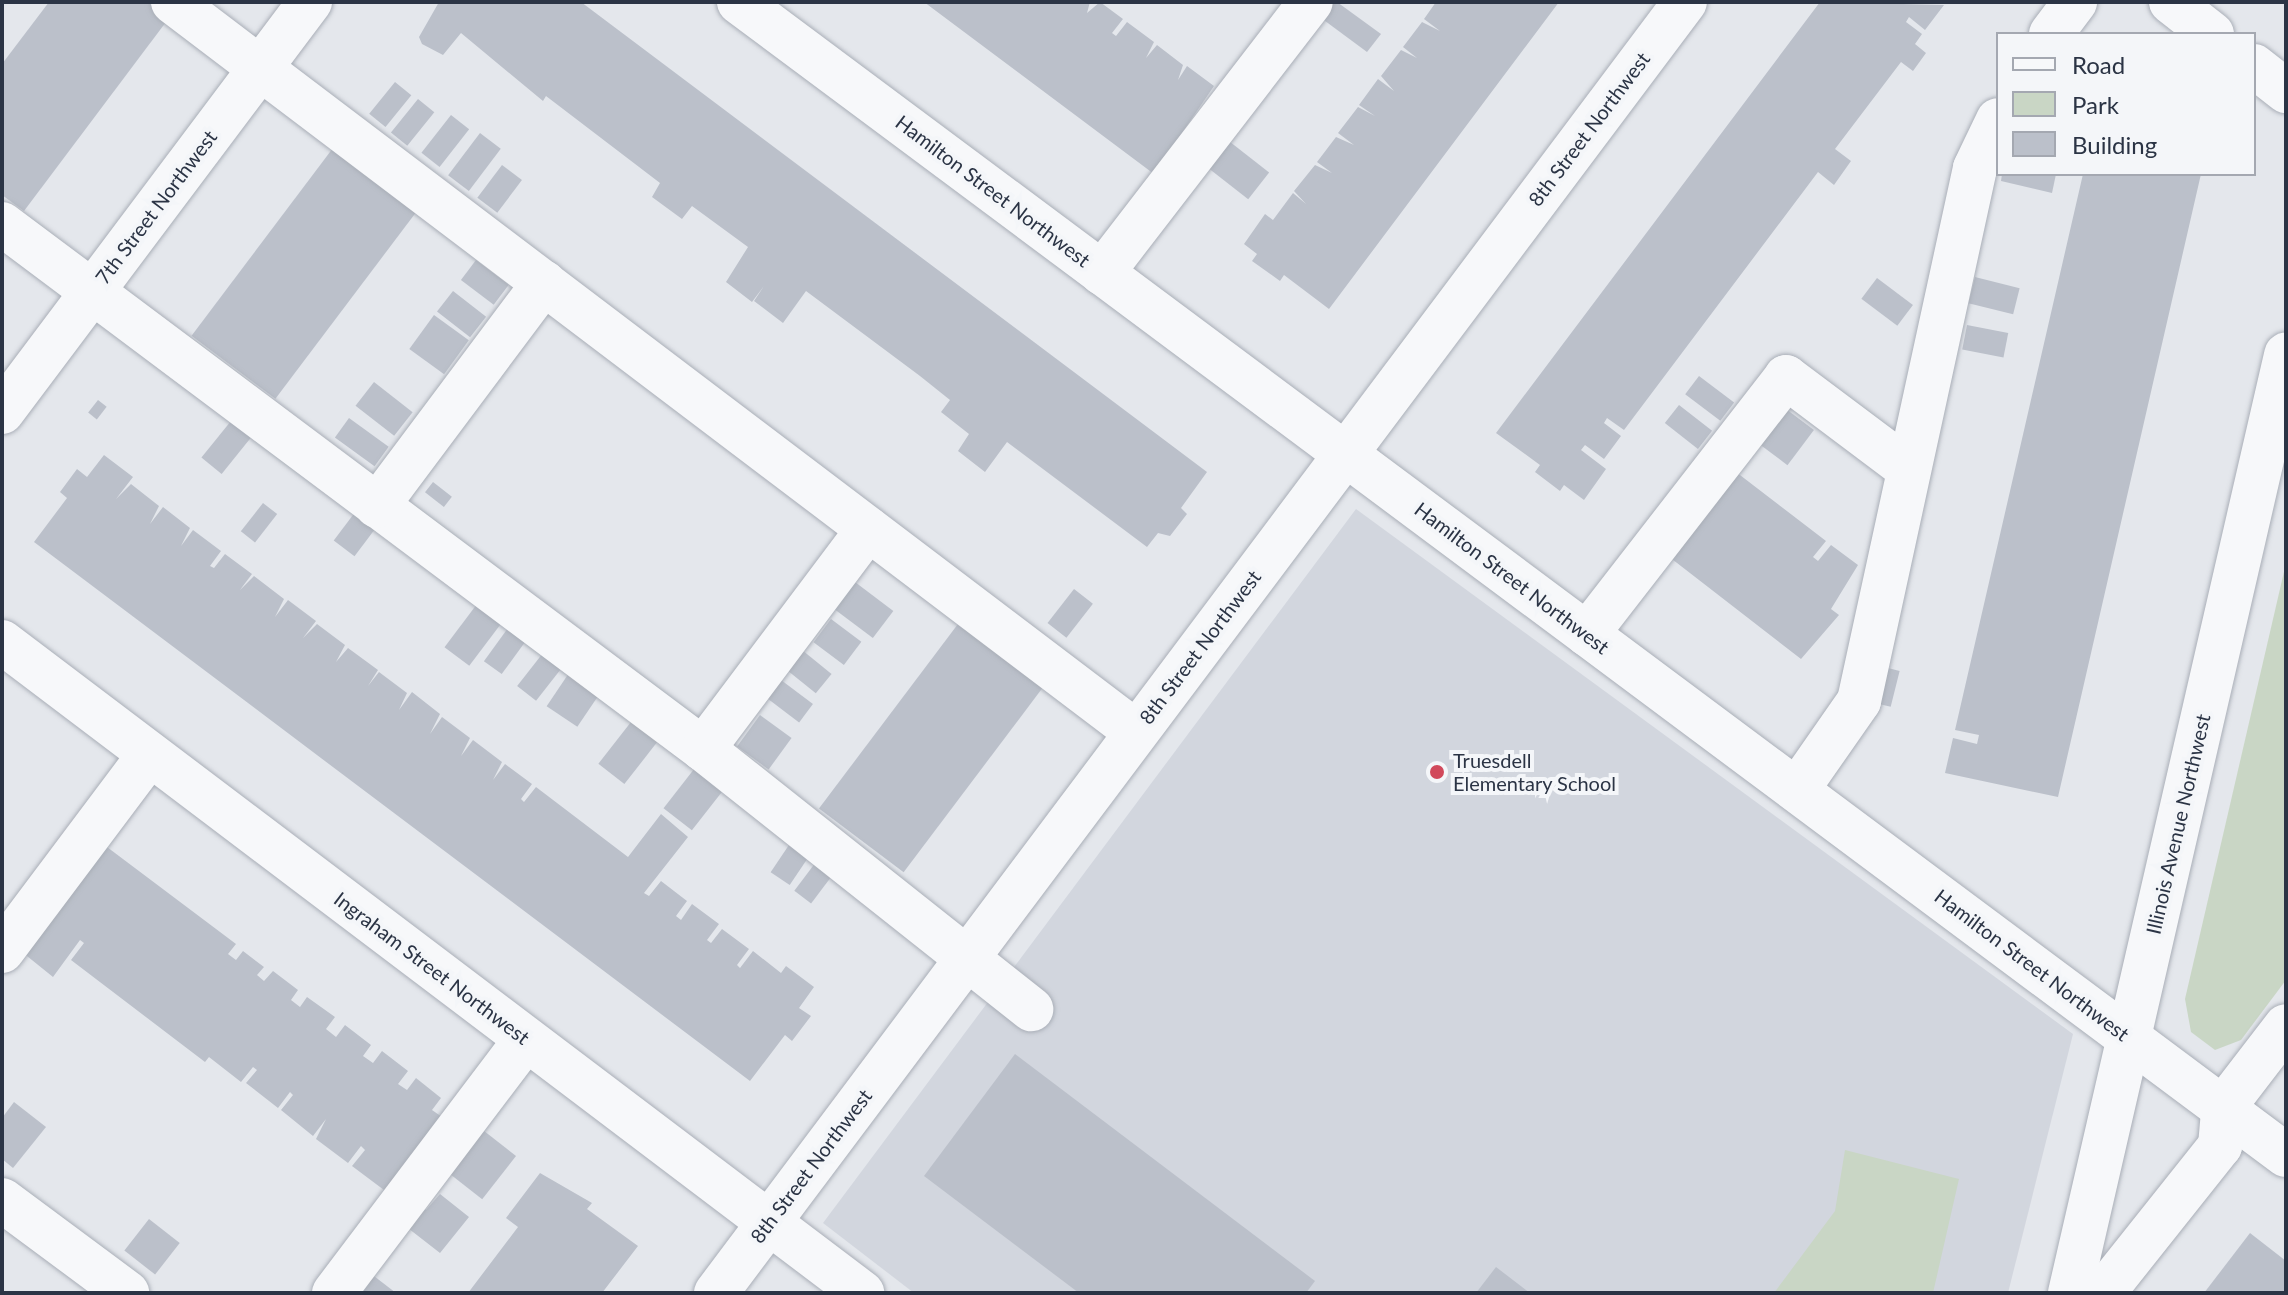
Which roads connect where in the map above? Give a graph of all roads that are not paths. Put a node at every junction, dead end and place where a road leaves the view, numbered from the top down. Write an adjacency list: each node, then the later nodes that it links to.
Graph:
1 (173, 2): 10 (street)
2 (310, 2): 10 (street, 7th Street Northwest)
3 (739, 2): 15 (street, Hamilton Street Northwest)
4 (1311, 2): 15 (street)
5 (1685, 2): 20 (street, 8th Street Northwest)
6 (2075, 2): 8 (street)
7 (2171, 2): 9 (street)
8 (2052, 32)
9 (2209, 32)
10 (261, 67): 16 (street); 17 (street, 7th Street Northwest)
11 (2256, 68): 12 (street)
12 (2286, 91)
13 (1996, 124): 21 (street)
14 (2, 224): 17 (street)
15 (1102, 273): 20 (street, Hamilton Street Northwest)
16 (544, 283): 22 (street); 23 (street)
17 (92, 292): 19 (street, 7th Street Northwest); 22 (street)
18 (2286, 355): 34 (street, Illinois Avenue Northwest)
19 (2, 412)
20 (1345, 454): 24 (street, Hamilton Street Northwest); 26 (street, 8th Street Northwest)
21 (1907, 468): 24 (street); 29 (street)
22 (377, 506): 27 (street)
23 (868, 529): 26 (street); 27 (street)
24 (1587, 634): 29 (street, Hamilton Street Northwest)
25 (2, 642): 28 (street, Ingraham Street Northwest)
26 (1136, 732): 31 (street, 8th Street Northwest)
27 (703, 749): 31 (street)
28 (150, 754): 30 (street); 35 (street, Ingraham Street Northwest)
29 (1797, 790): 34 (street, Hamilton Street Northwest)
30 (2, 951)
31 (969, 958): 32 (street); 39 (street, 8th Street Northwest)
32 (1031, 1009)
33 (2286, 1026): 36 (street)
34 (2129, 1037): 36 (street, Hamilton Street Northwest); 44 (street, Illinois Avenue Northwest)
35 (526, 1039): 39 (street, Ingraham Street Northwest); 41 (street)
36 (2223, 1108): 37 (street, Hamilton Street Northwest); 45 (street)
37 (2286, 1155)
38 (2, 1200): 40 (street)
39 (769, 1222): 42 (street, 8th Street Northwest); 43 (street, Ingraham Street Northwest)
40 (127, 1293)
41 (334, 1293)
42 (716, 1293)
43 (862, 1293)
44 (2070, 1293)
45 (2103, 1293)

